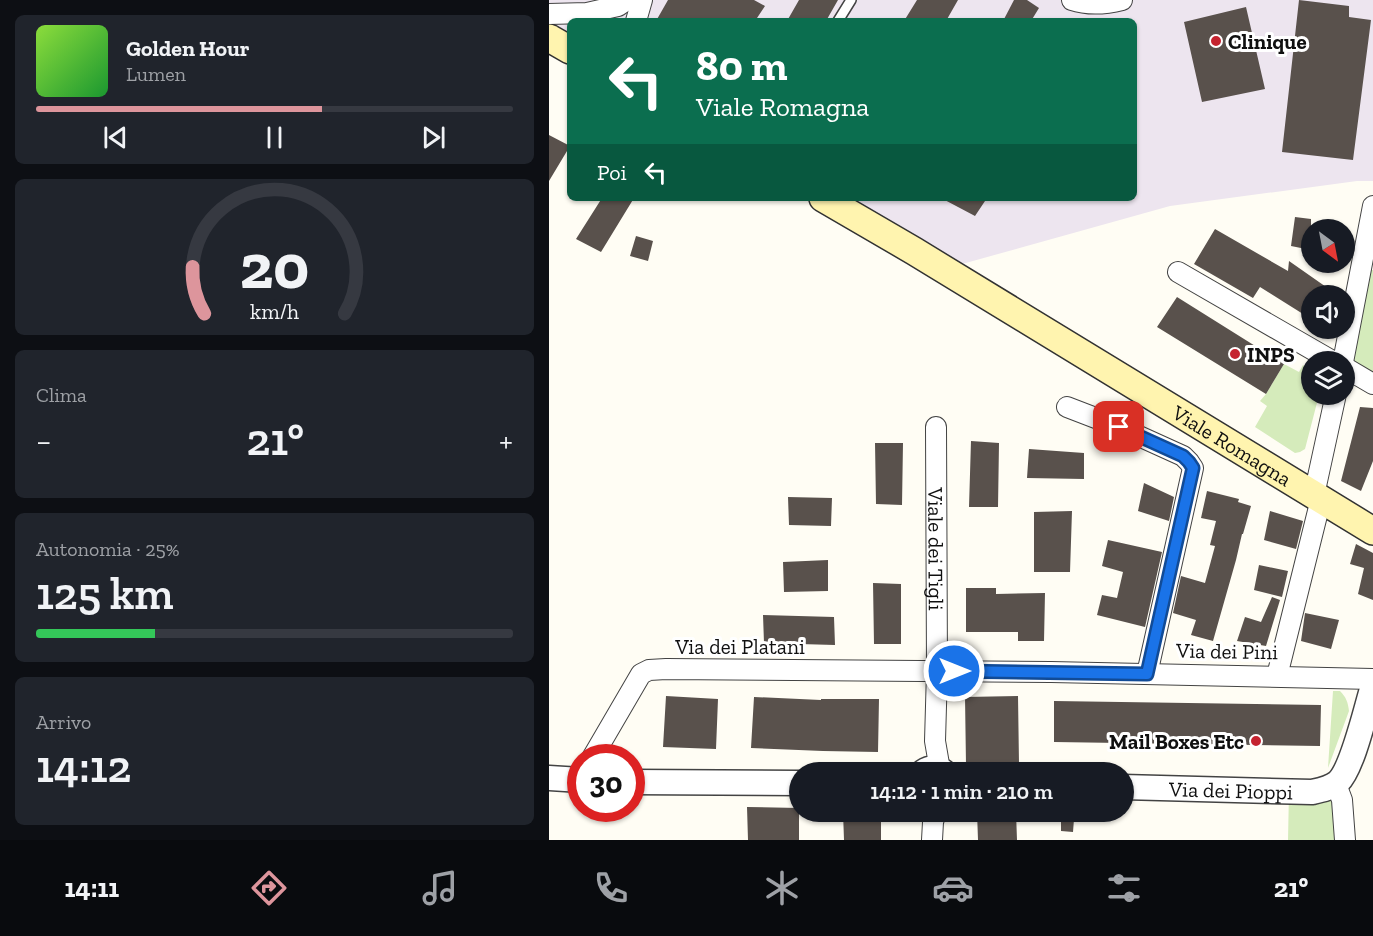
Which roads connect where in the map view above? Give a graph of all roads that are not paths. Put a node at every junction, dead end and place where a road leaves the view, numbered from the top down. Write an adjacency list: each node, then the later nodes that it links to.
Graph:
1 (642, 0): 7 (street)
2 (851, 0): 8 (lane)
3 (1073, 0): 4 (street)
4 (1122, 0)
5 (618, 9): 6 (street)
6 (549, 14)
7 (637, 18)
8 (840, 18)
9 (549, 38): 10 (main road)
10 (567, 48)
11 (828, 201): 22 (main road, Viale Romagna)
12 (1373, 206): 13 (street)
13 (1367, 270): 16 (street)
14 (1178, 272): 15 (street)
15 (1315, 351)
16 (1346, 351)
17 (1355, 373): 18 (street)
18 (1373, 384)
19 (1334, 405): 22 (street)
20 (1067, 407): 25 (street, Viale Romagna)
21 (936, 427): 24 (street, Viale dei Tigli)
22 (1318, 497): 23 (main road, Viale Romagna); 26 (street)
23 (1373, 531)
24 (937, 671): 25 (street, Via dei Pini); 29 (street, Via dei Platani); 30 (street, Viale dei Tigli)
25 (1147, 674): 26 (street, Via dei Pini)
26 (1277, 676): 27 (street, Via dei Pini)
27 (1373, 679)
28 (1373, 686): 35 (street)
29 (600, 744)
30 (934, 762)
31 (549, 778): 32 (street)
32 (567, 779)
33 (645, 782): 34 (street)
34 (789, 783)
35 (1336, 784): 36 (street, Via dei Pioppi); 37 (street)
36 (1134, 785)
37 (1345, 840)

